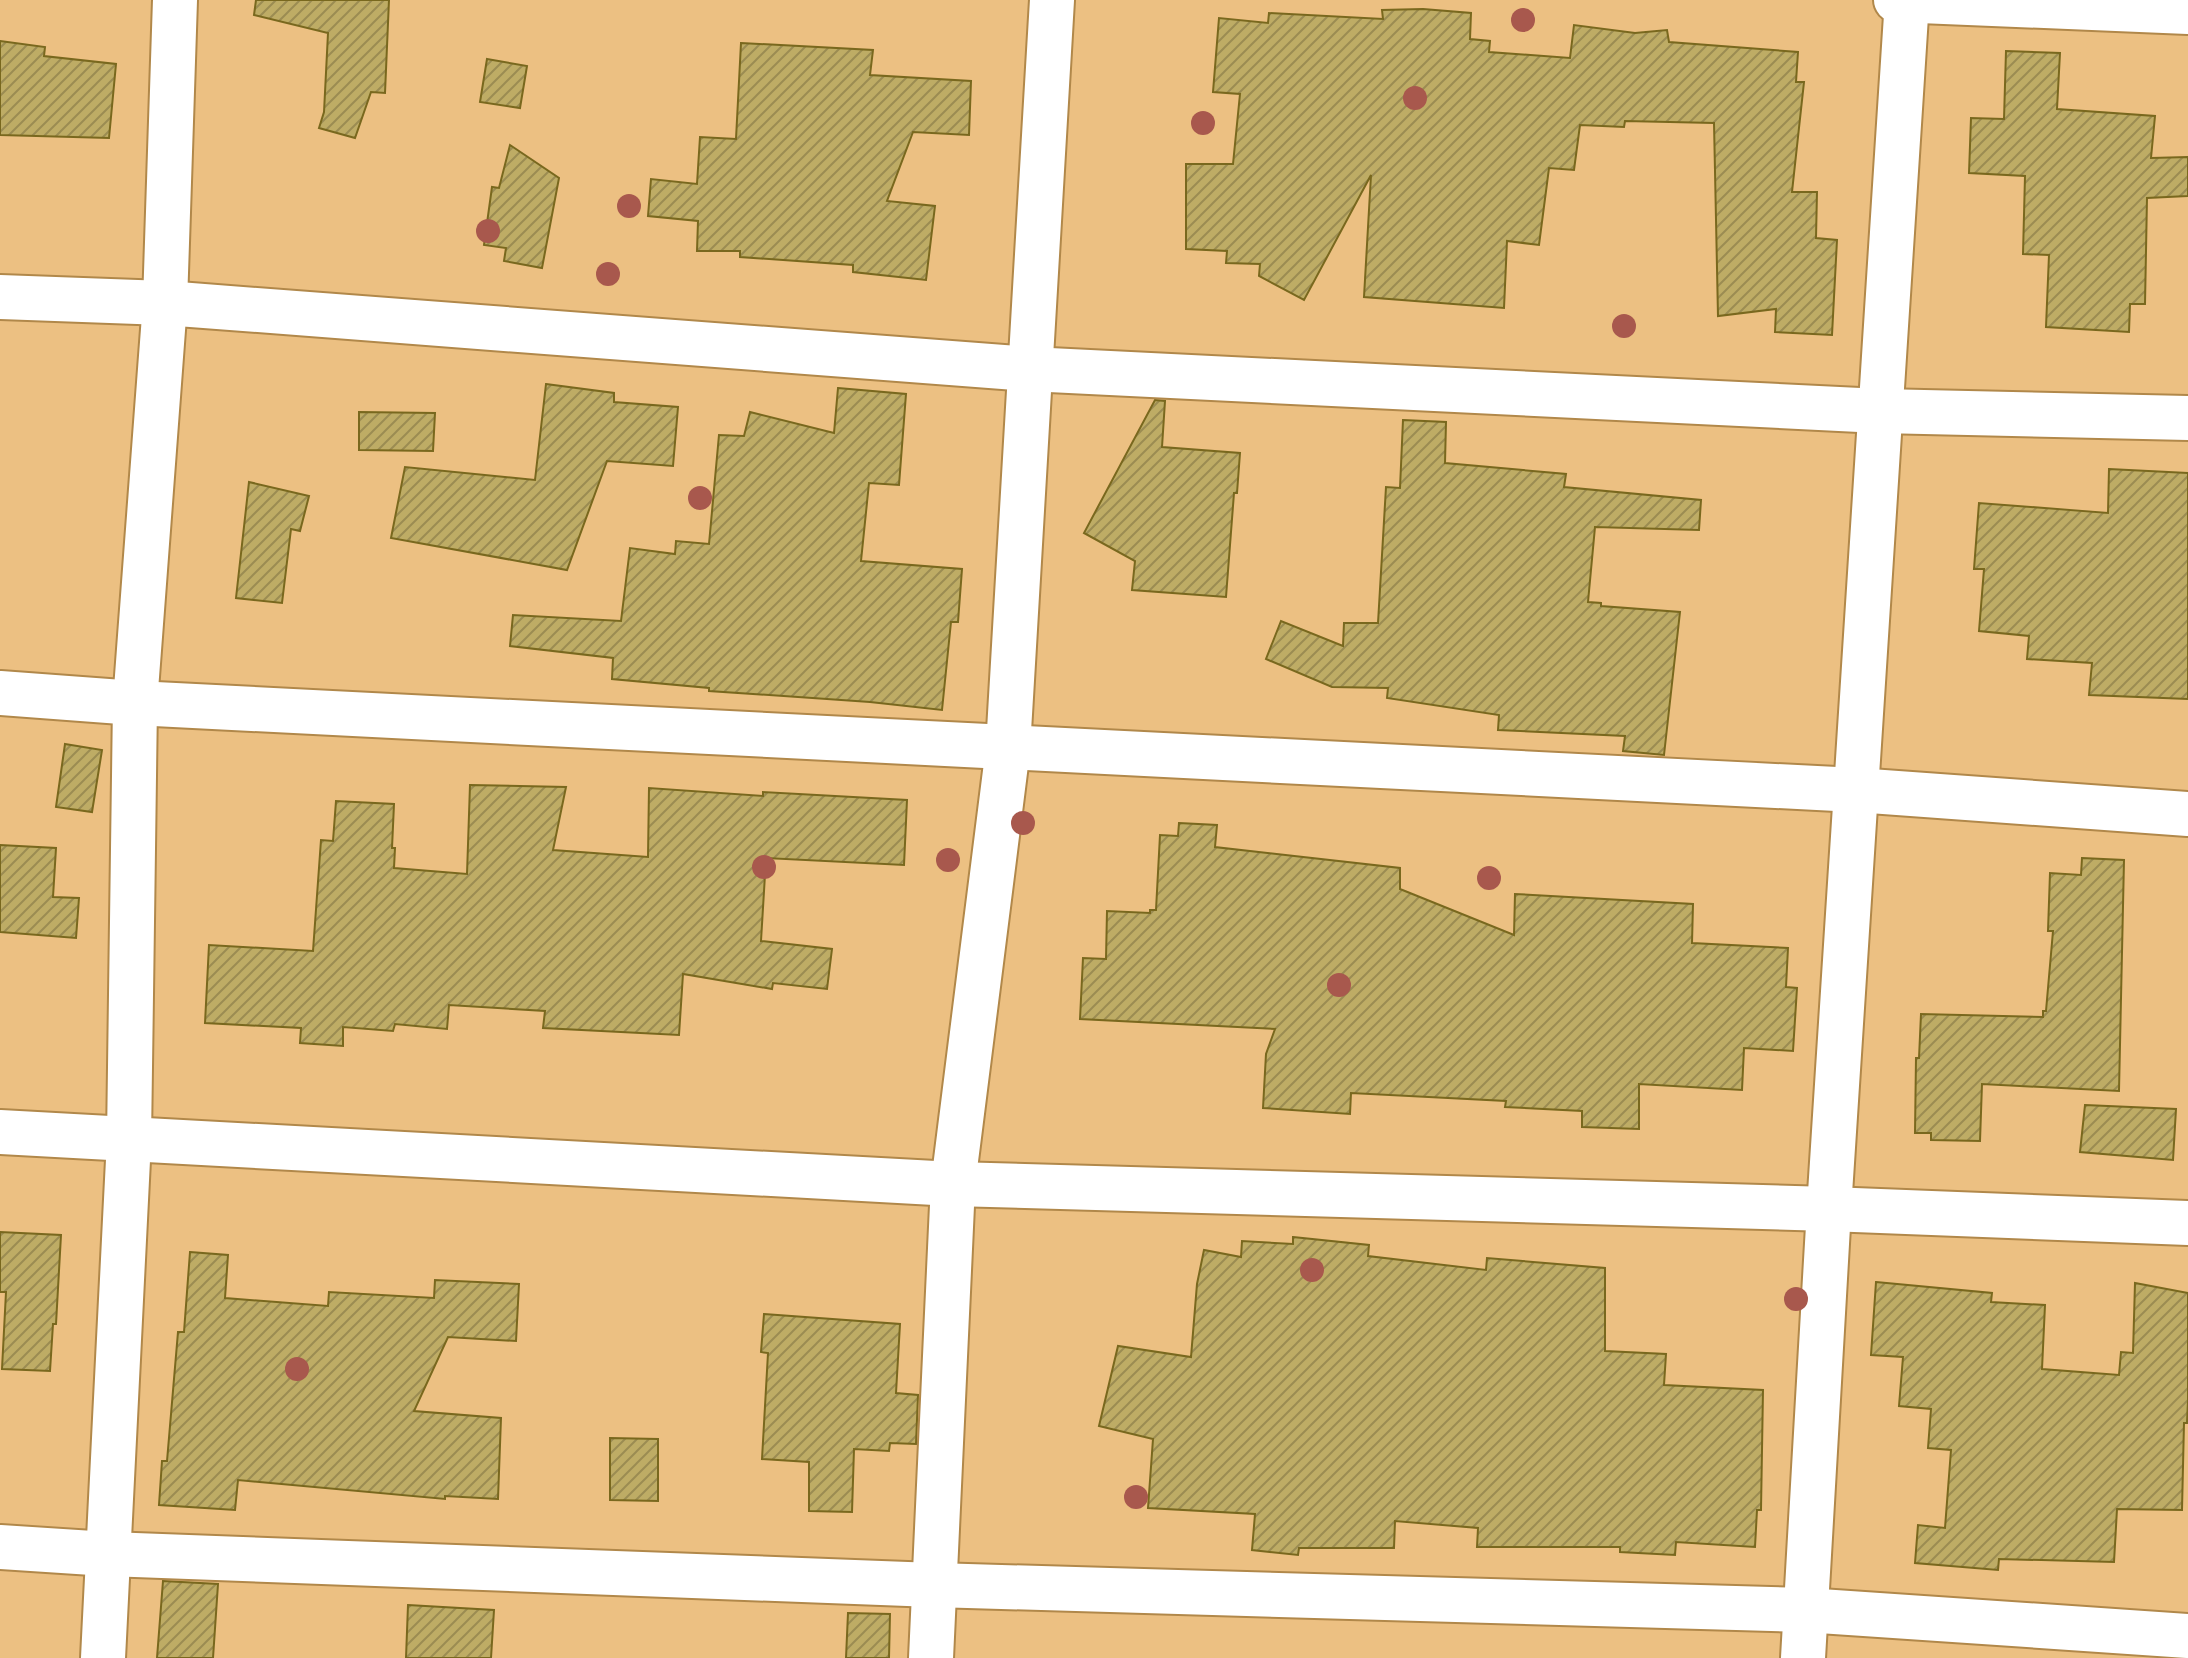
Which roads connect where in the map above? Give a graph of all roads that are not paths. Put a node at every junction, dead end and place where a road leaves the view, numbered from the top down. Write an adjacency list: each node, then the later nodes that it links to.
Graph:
1 (175, 0): 7 (street)
2 (1052, 0): 8 (street)
3 (1896, 0): 4 (street)
4 (1907, 0): 5 (street); 9 (street)
5 (2188, 12)
6 (0, 297): 7 (street)
7 (165, 303): 8 (street); 12 (street)
8 (1029, 369): 9 (street); 13 (street)
9 (1880, 411): 10 (street); 14 (street)
10 (2188, 418)
11 (0, 693): 12 (street)
12 (135, 703): 13 (street); 17 (street)
13 (1008, 748): 14 (street); 18 (street)
14 (1856, 790): 15 (street); 19 (street)
15 (2188, 814)
16 (0, 1132): 17 (street)
17 (129, 1140): 18 (street); 22 (street)
18 (953, 1184): 19 (street); 23 (street)
19 (1829, 1209): 20 (street); 24 (street)
20 (2188, 1223)
21 (0, 1547): 22 (street)
22 (108, 1554): 23 (street); 26 (street)
23 (934, 1585): 24 (street); 27 (street)
24 (1805, 1610): 25 (street); 28 (street)
25 (2188, 1636)
26 (103, 1658)
27 (931, 1658)
28 (1803, 1658)

